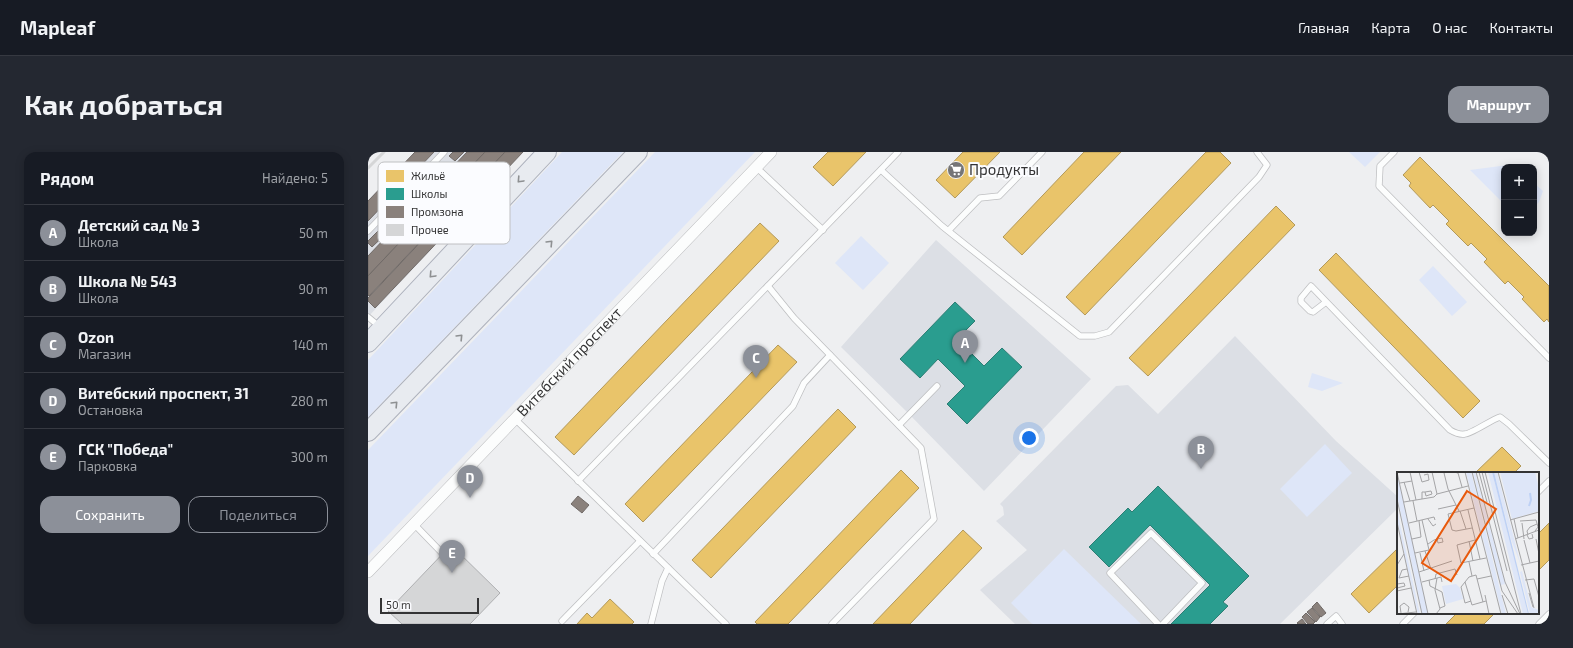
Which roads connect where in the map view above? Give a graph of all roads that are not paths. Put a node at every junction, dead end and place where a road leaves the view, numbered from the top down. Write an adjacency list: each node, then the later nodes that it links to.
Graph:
1 (444, 152): 9 (lane)
2 (547, 152): 12 (main road, one-way to 12)
3 (638, 152): 28 (main road, one-way to 3)
4 (771, 152): 10 (street, Витебский проспект)
5 (898, 152): 11 (lane)
6 (1042, 152): 15 (lane)
7 (1257, 152): 15 (lane)
8 (1394, 152): 24 (lane)
9 (434, 162)
10 (756, 167): 14 (lane); 26 (street, Витебский проспект)
11 (881, 170): 14 (lane); 15 (lane)
12 (510, 191)
13 (378, 221): 16 (lane)
14 (824, 230): 18 (lane)
15 (949, 230)
16 (368, 231)
17 (461, 244): 21 (main road, one-way to 21)
18 (768, 286): 23 (lane); 30 (lane)
19 (1326, 302): 19 (lane); 29 (lane)
20 (368, 317): 21 (lane)
21 (381, 329): 22 (main road)
22 (368, 343)
23 (830, 354): 27 (lane); 36 (lane)
24 (1549, 358)
25 (936, 386): 27 (lane)
26 (515, 419): 30 (lane); 33 (street, Витебский проспект)
27 (899, 425): 44 (lane)
28 (368, 432)
29 (1549, 463)
30 (578, 480): 34 (lane)
31 (1549, 481): 32 (lane)
32 (1539, 491)
33 (414, 524): 35 (lane); 38 (street, Витебский проспект)
34 (640, 541): 36 (lane); 41 (lane)
35 (444, 554)
36 (653, 554): 37 (lane)
37 (668, 568): 42 (lane); 43 (lane)
38 (368, 572)
39 (1413, 614): 49 (lane)
40 (1549, 614): 50 (lane)
41 (562, 621)
42 (651, 624)
43 (726, 624)
44 (832, 624)
45 (1158, 624): 46 (lane)
46 (1163, 624)
47 (1327, 624): 48 (lane)
48 (1342, 624)
49 (1403, 624)
50 (1539, 624)

